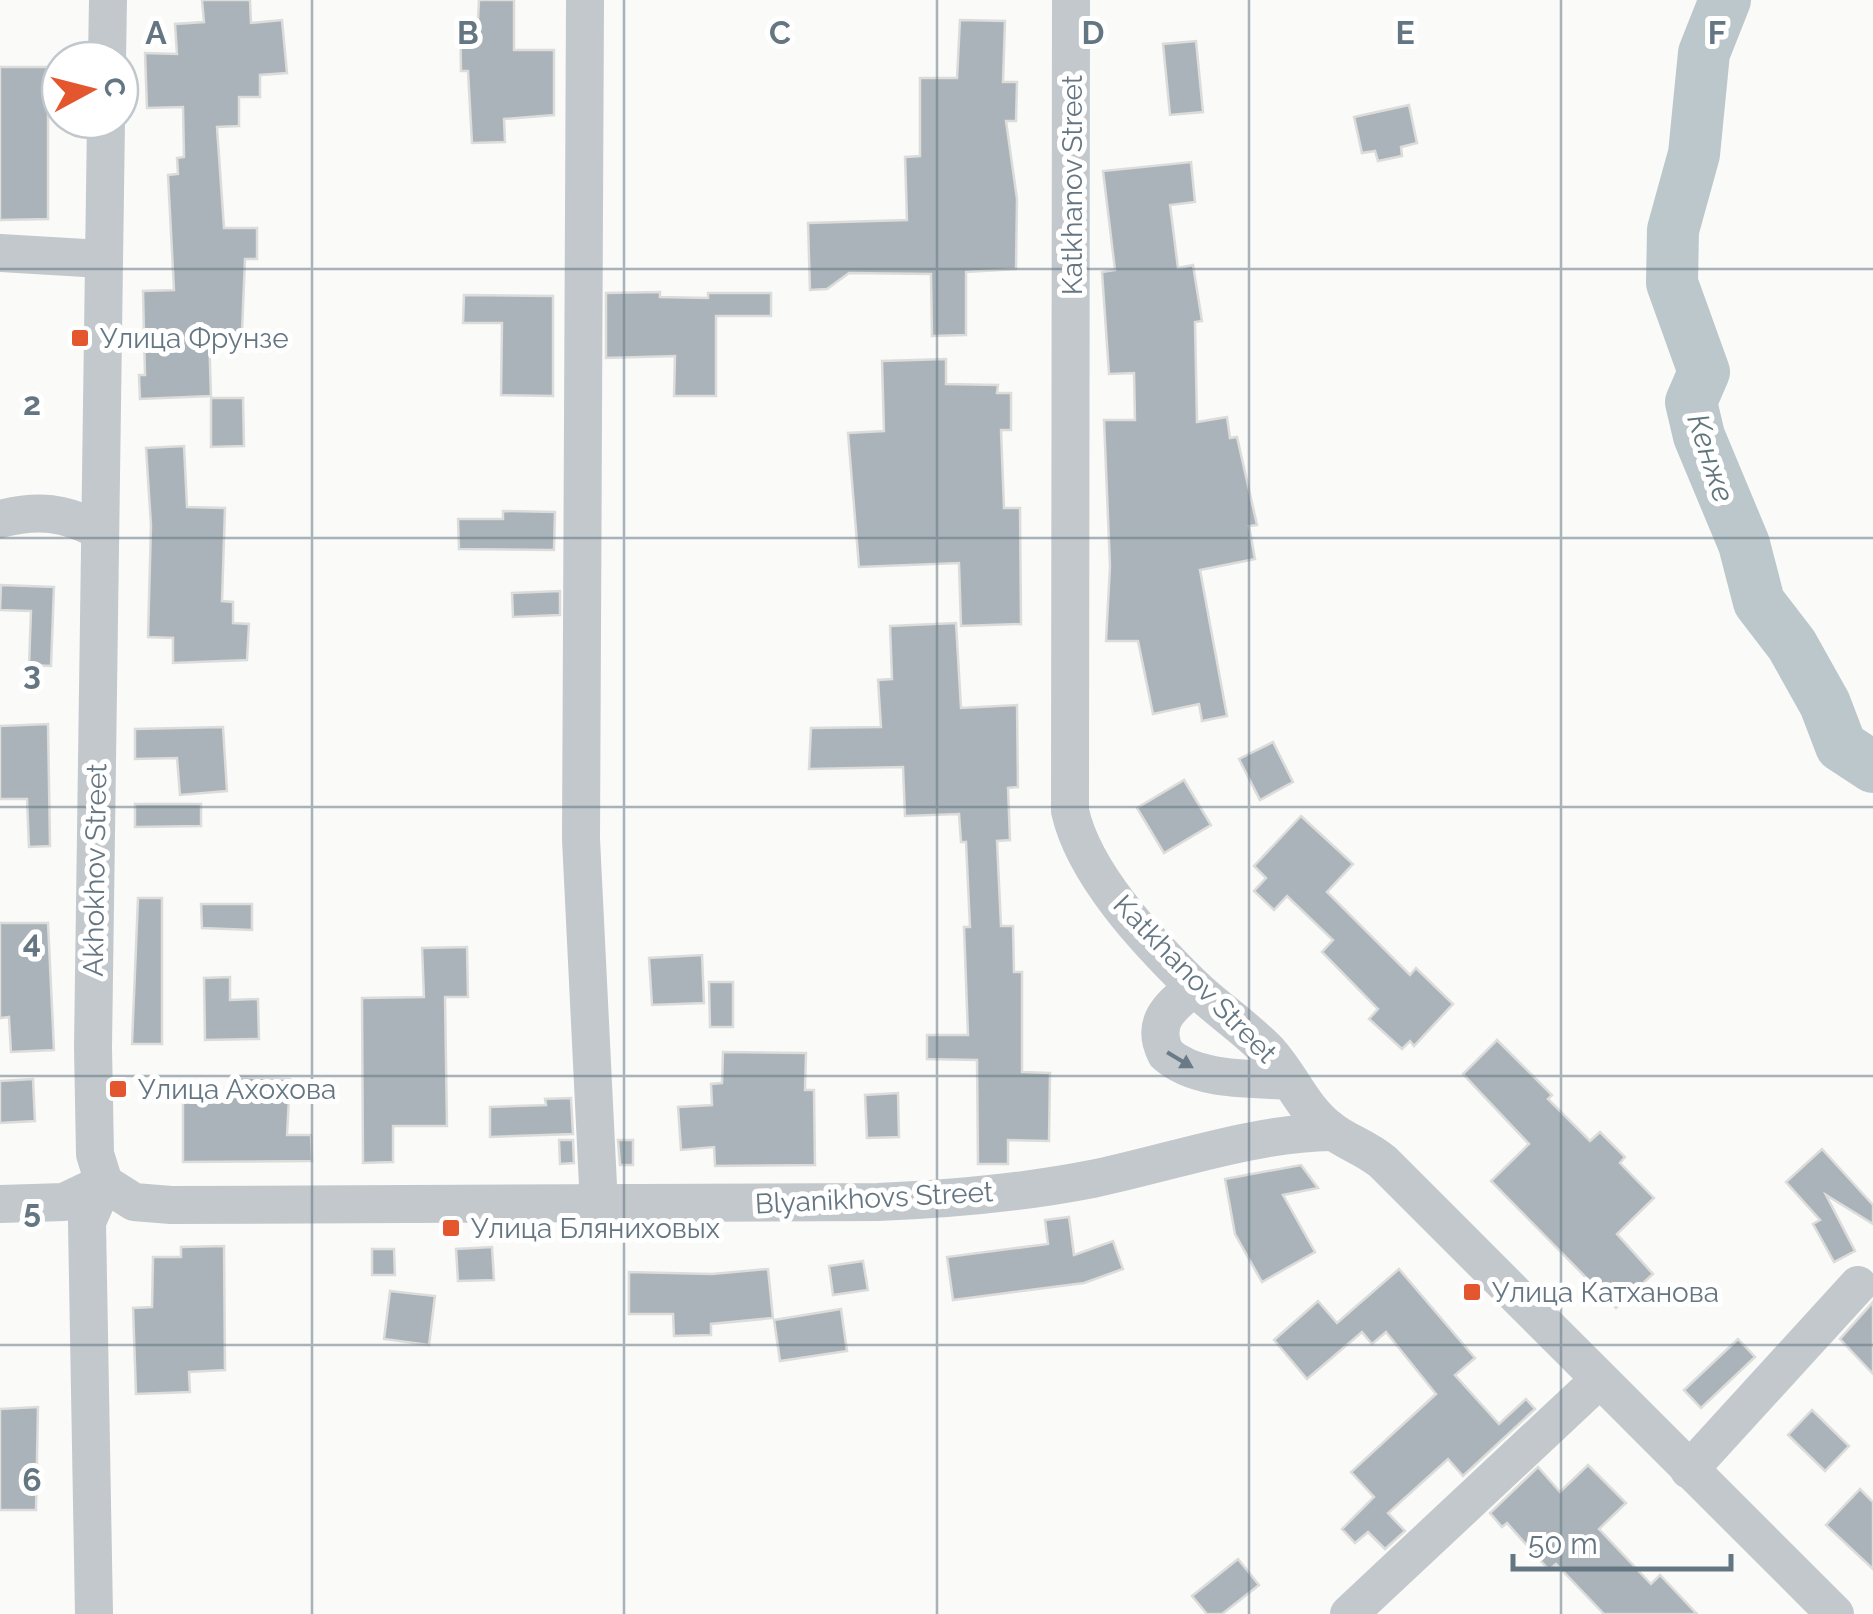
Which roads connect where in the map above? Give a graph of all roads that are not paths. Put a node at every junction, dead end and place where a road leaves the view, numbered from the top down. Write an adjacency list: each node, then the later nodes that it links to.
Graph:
1 (108, 0): 4 (street)
2 (585, 0): 15 (street)
3 (1070, 0): 10 (street, Katkhanov Street)
4 (107, 40)
5 (105, 140): 7 (street, Akhokhov Street)
6 (0, 253): 7 (street)
7 (102, 259): 9 (street, Akhokhov Street)
8 (0, 519): 9 (street)
9 (100, 531): 13 (street, Akhokhov Street)
10 (1194, 987): 11 (street, Katkhanov Street); 11 (street, one-way to 11)
11 (1290, 1081): 12 (street, Katkhanov Street)
12 (1332, 1132): 15 (street, Blyanikhovs Street); 17 (street, Katkhanov Street)
13 (104, 1183): 14 (street); 15 (street, Blyanikhovs Street); 19 (street)
14 (0, 1204)
15 (599, 1206)
16 (1858, 1285): 18 (street)
17 (1598, 1380): 18 (street, Katkhanov Street); 20 (street)
18 (1689, 1470): 21 (street, Katkhanov Street)
19 (94, 1614)
20 (1350, 1614)
21 (1835, 1614)

